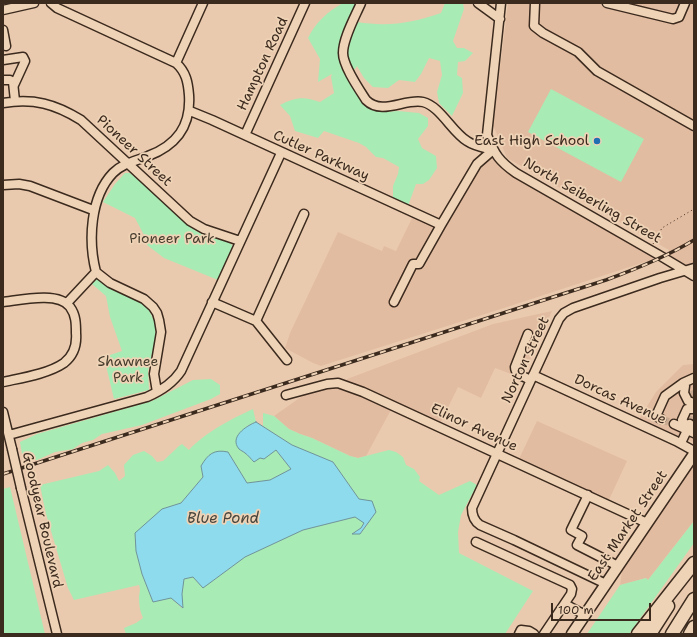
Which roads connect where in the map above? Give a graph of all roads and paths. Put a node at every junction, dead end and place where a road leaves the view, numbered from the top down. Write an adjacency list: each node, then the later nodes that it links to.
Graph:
1 (34, 3): 12 (street)
2 (51, 3): 17 (street)
3 (203, 3): 17 (street)
4 (305, 3): 24 (street, Hampton Road)
5 (362, 3): 25 (street)
6 (478, 3): 13 (street)
7 (501, 3): 13 (street)
8 (534, 3): 23 (street)
9 (607, 3): 11 (street)
10 (685, 3): 11 (street)
11 (624, 5)
12 (3, 10)
13 (500, 19): 25 (street)
14 (3, 30): 15 (street)
15 (6, 46)
16 (3, 60): 19 (street)
17 (176, 63): 22 (street)
18 (3, 80): 19 (street)
19 (14, 85): 20 (street)
20 (15, 101): 21 (street, Pioneer Street); 27 (street, Pioneer Street)
21 (3, 102)
22 (190, 111): 24 (street, Cutler Parkway); 27 (street)
23 (694, 126)
24 (245, 135): 26 (street, Cutler Parkway)
25 (493, 150): 32 (street); 35 (street, North Seiberling Street)
26 (281, 153): 32 (street, Cutler Parkway); 34 (street)
27 (127, 163): 30 (street); 34 (street, Pioneer Street)
28 (3, 185): 30 (street)
29 (694, 209): 33 (path)
30 (93, 210): 36 (street)
31 (304, 214): 42 (street)
32 (440, 225): 40 (street)
33 (655, 239)
34 (240, 241): 39 (street)
35 (690, 269): 37 (street, North Seiberling Street); 45 (street, Norton Street)
36 (96, 272): 41 (street); 49 (street)
37 (694, 276)
38 (3, 302): 41 (street)
39 (212, 302): 42 (street); 49 (street)
40 (394, 302)
41 (67, 303): 47 (street)
42 (256, 321): 44 (street)
43 (528, 334): 45 (street, Dorcas Avenue)
44 (288, 360)
45 (532, 377): 59 (street, Dorcas Avenue); 61 (street, Norton Street)
46 (694, 378): 48 (street)
47 (3, 382)
48 (686, 386): 51 (street); 54 (street)
49 (157, 392): 58 (street)
50 (286, 396): 61 (street, Elinor Avenue)
51 (694, 403)
52 (694, 409): 57 (street)
53 (3, 412): 55 (street, Goodyear Boulevard)
54 (661, 419)
55 (4, 422): 58 (street, Goodyear Boulevard)
56 (674, 424): 57 (street)
57 (691, 428): 59 (street)
58 (9, 435): 73 (street, Goodyear Boulevard, bridge)
59 (681, 443): 60 (street, Dorcas Avenue)
60 (694, 452): 63 (main road, East Market Street)
61 (497, 453): 62 (street, Elinor Avenue); 68 (street, Norton Street)
62 (588, 495): 63 (street, Elinor Avenue); 66 (street)
63 (647, 523): 66 (main road, East Market Street)
64 (476, 542): 70 (street)
65 (694, 563): 78 (highway)
66 (618, 566): 68 (main road, East Market Street)
67 (694, 568): 79 (highway)
68 (606, 584): 71 (main road, East Market Street)
69 (694, 599): 80 (highway)
70 (565, 604): 71 (street); 76 (street)
71 (585, 615): 77 (main road, East Market Street)
72 (694, 627): 81 (highway)
73 (57, 634)
74 (519, 634): 75 (street)
75 (534, 634)
76 (544, 634)
77 (572, 634)
78 (638, 634)
79 (650, 634)
80 (672, 634)
81 (690, 634)

